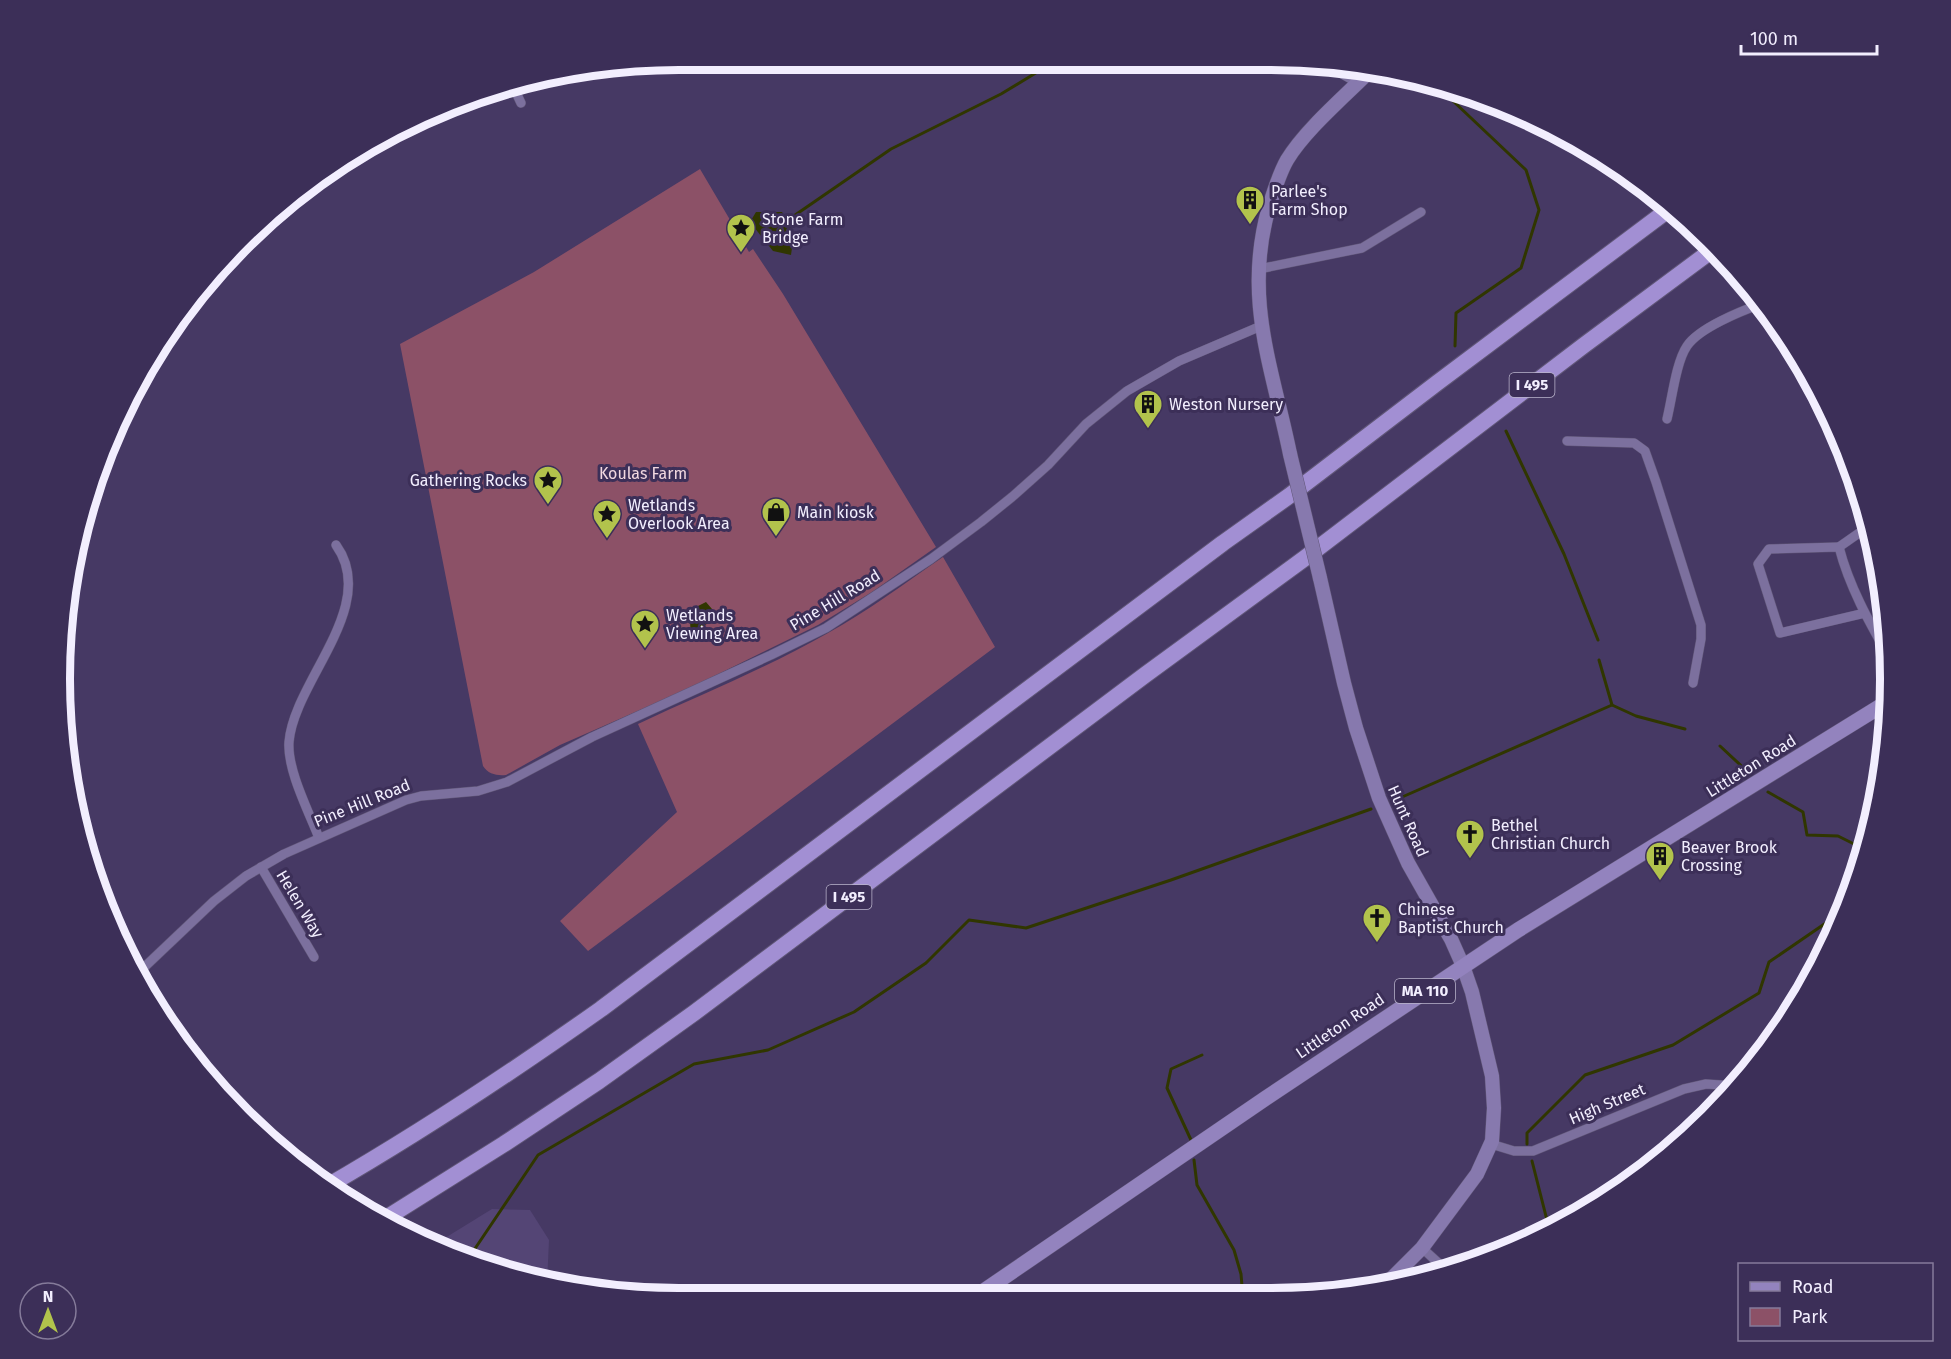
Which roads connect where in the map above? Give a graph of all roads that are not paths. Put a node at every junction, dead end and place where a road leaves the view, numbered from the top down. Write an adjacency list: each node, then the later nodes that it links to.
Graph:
1 (1344, 75): 3 (street)
2 (1363, 78): 3 (street)
3 (1358, 83): 9 (street)
4 (516, 93): 5 (street)
5 (521, 103)
6 (1421, 212): 9 (street)
7 (1663, 214): 28 (highway)
8 (1707, 254): 29 (highway, I 495)
9 (1259, 269): 11 (street)
10 (1753, 307): 12 (street)
11 (1261, 326): 21 (street, Pine Hill Road); 24 (street, Hunt Road, bridge)
12 (1667, 419)
13 (1567, 441): 19 (street)
14 (1862, 531): 16 (street)
15 (336, 545): 21 (street)
16 (1839, 547): 17 (street); 17 (street)
17 (1865, 613): 18 (street)
18 (1879, 638)
19 (1693, 682)
20 (1879, 707): 24 (main road, Littleton Road / MA 110)
21 (319, 838): 22 (street, Pine Hill Road)
22 (261, 867): 23 (street, Helen Way); 25 (street, Pine Hill Road)
23 (314, 957)
24 (1463, 966): 27 (street, Hunt Road); 33 (main road, Littleton Road / MA 110)
25 (143, 968)
26 (1725, 1085): 27 (street, High Street)
27 (1491, 1144): 30 (street, Hunt Road)
28 (334, 1181)
29 (390, 1215)
30 (1422, 1248): 31 (street); 32 (street, Hunt Road)
31 (1440, 1265)
32 (1394, 1276)
33 (988, 1288)

